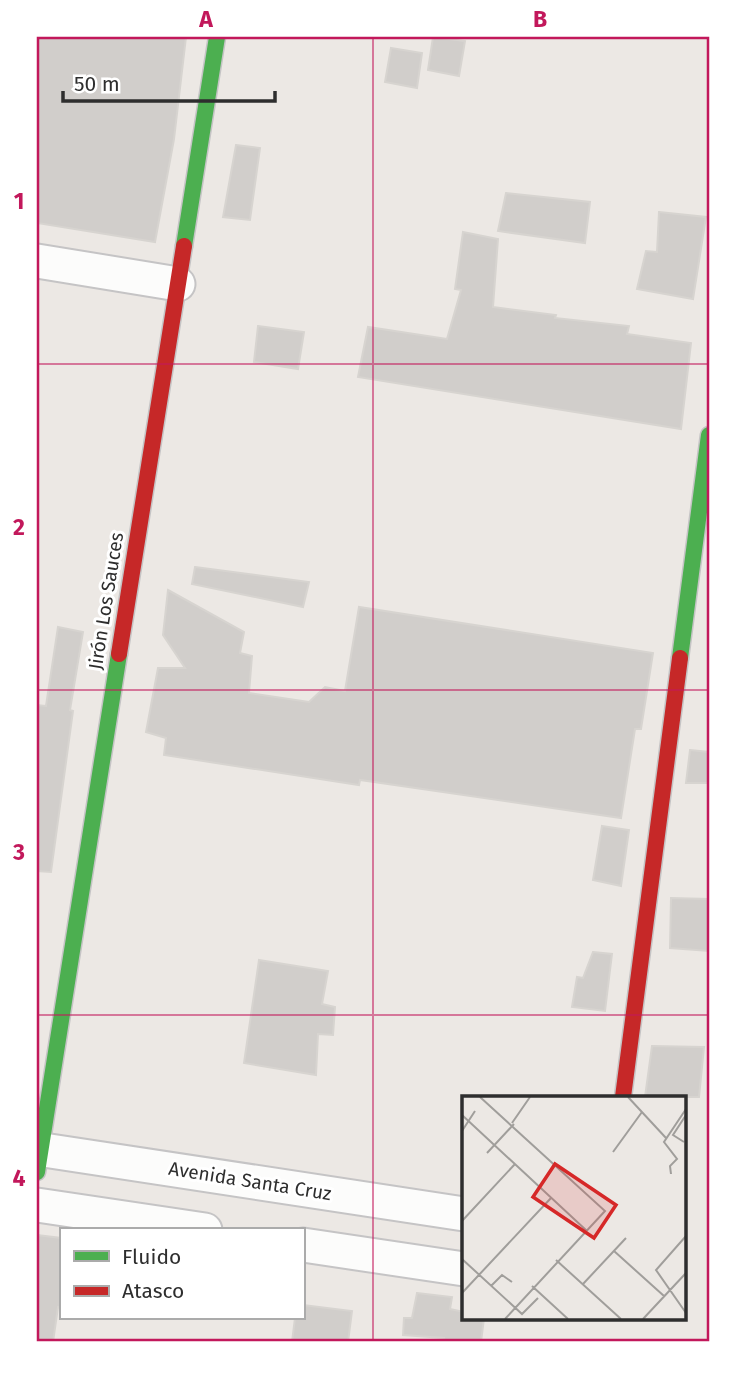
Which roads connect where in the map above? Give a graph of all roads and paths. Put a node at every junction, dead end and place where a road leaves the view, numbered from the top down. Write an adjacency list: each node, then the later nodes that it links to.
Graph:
1 (217, 37): 3 (street, Jirón Los Sauces)
2 (37, 261): 3 (street)
3 (178, 284): 6 (street, Jirón Los Sauces)
4 (709, 435): 5 (street)
5 (623, 1096)
6 (38, 1157): 8 (street, Avenida Santa Cruz)
7 (37, 1205): 9 (street)
8 (462, 1214)
9 (192, 1228)
10 (304, 1245): 11 (street)
11 (462, 1269)

